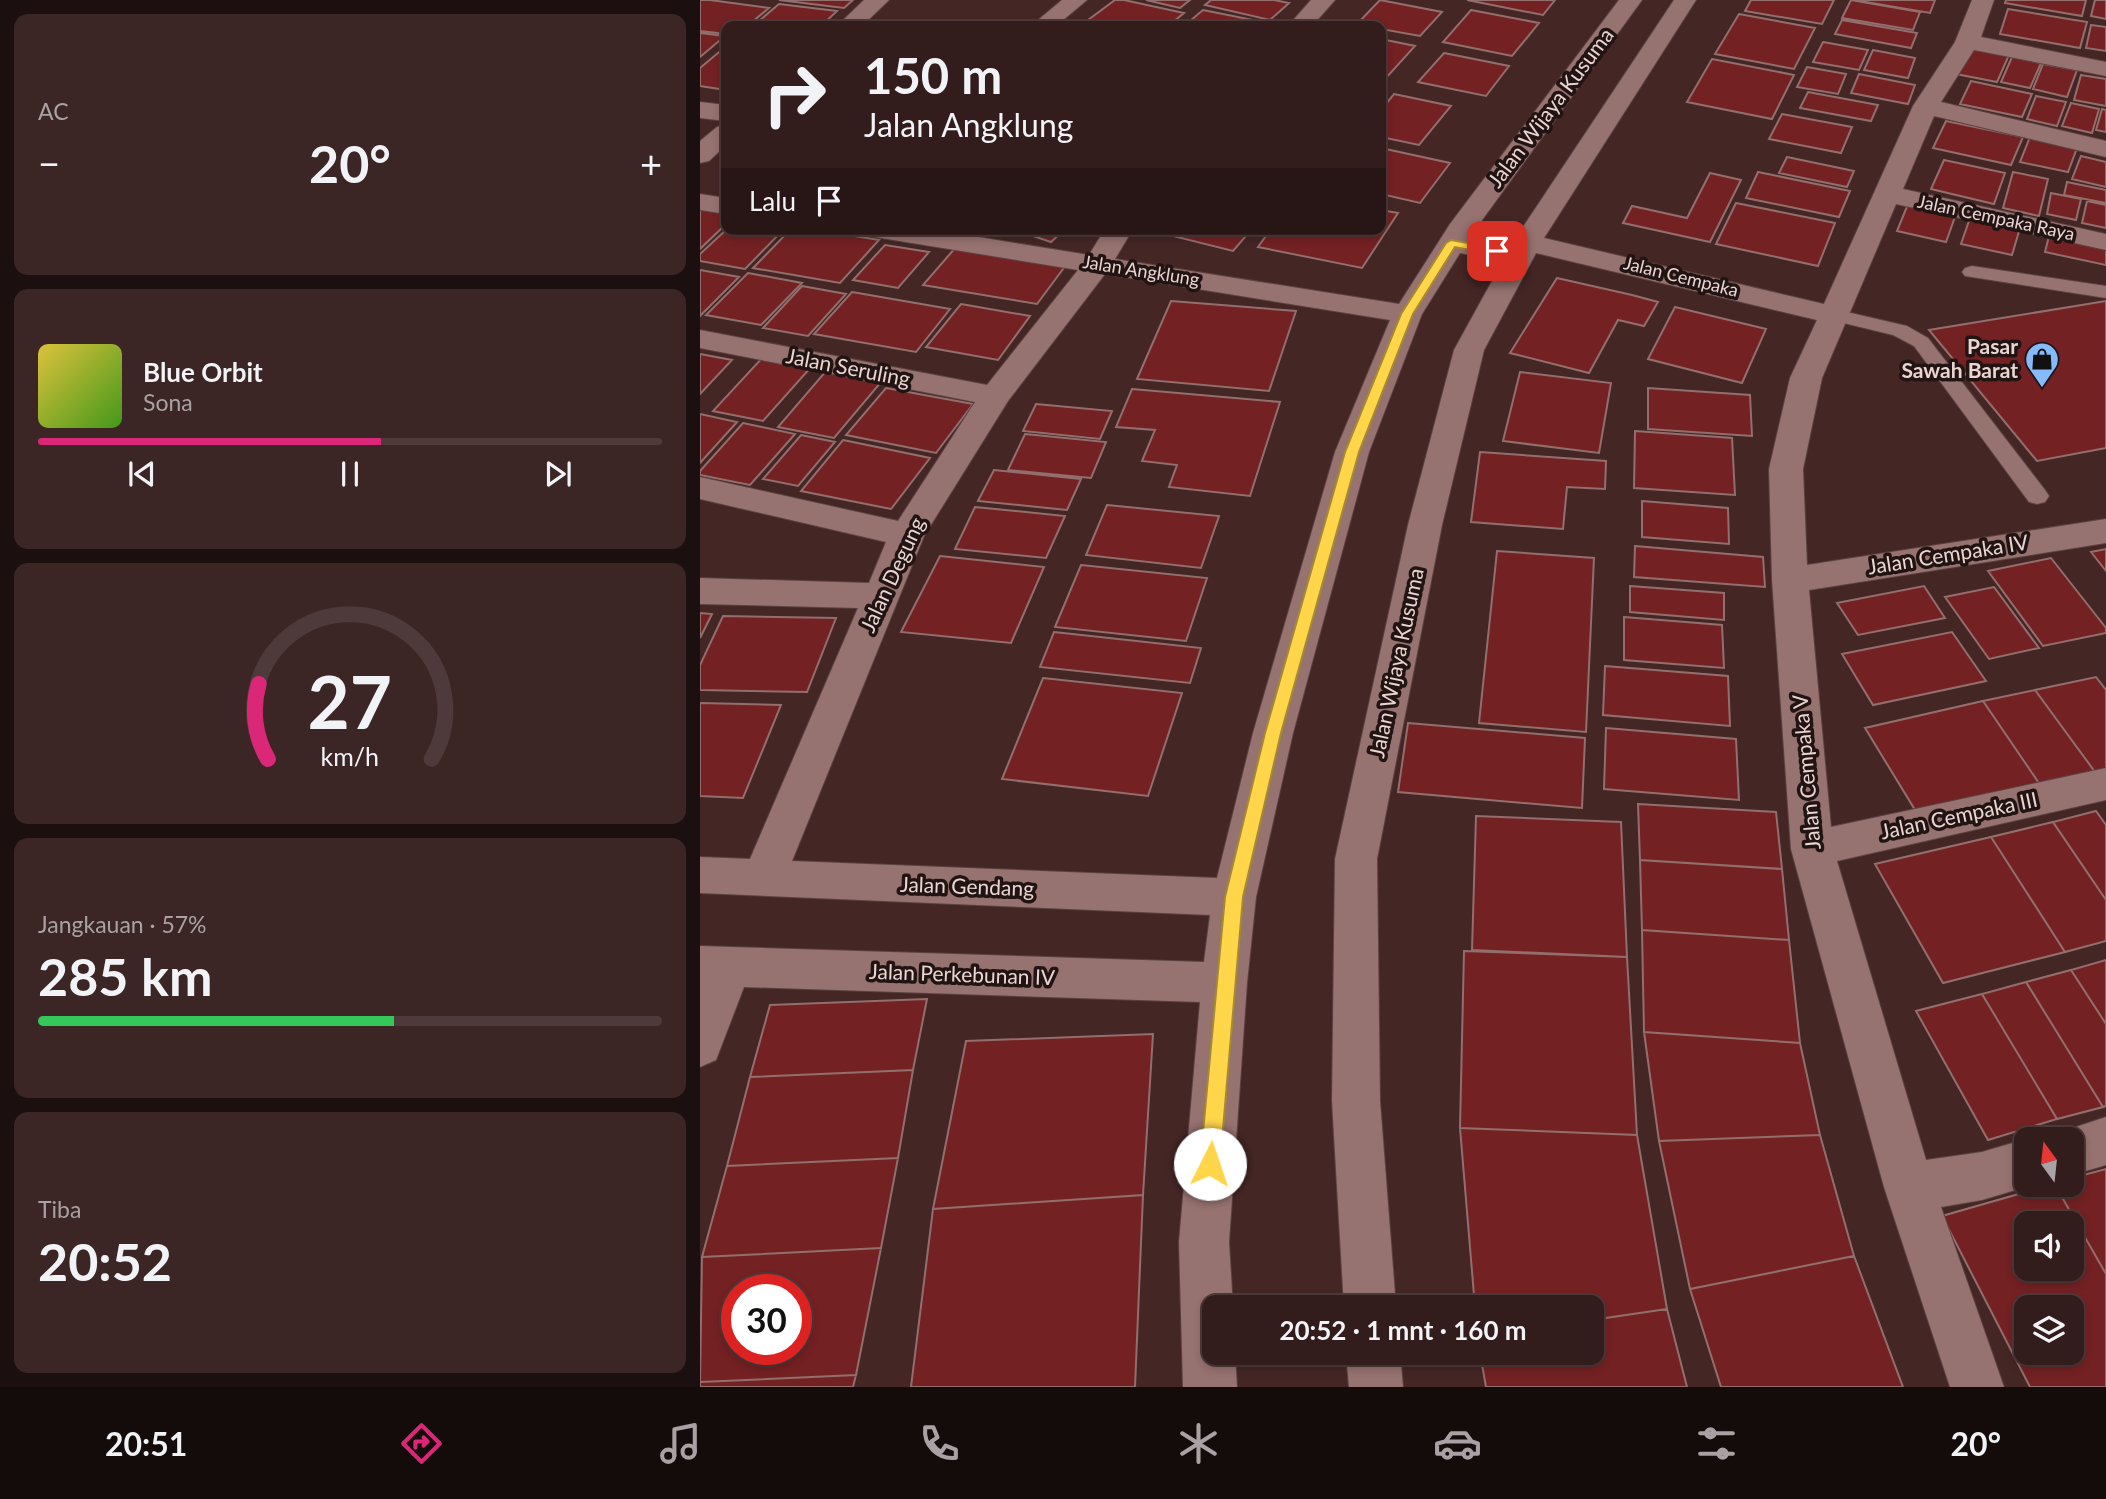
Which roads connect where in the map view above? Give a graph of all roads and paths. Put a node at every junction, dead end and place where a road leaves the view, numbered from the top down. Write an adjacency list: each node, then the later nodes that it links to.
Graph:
1 (878, 0): 7 (street)
2 (1076, 0): 8 (street)
3 (1324, 0): 9 (street)
4 (1631, 0): 24 (street, Jalan Wijaya Kusuma)
5 (1685, 0): 25 (street, Jalan Wijaya Kusuma)
6 (1983, 0): 10 (street, Jalan Cempaka V)
7 (854, 21)
8 (1049, 21)
9 (1304, 21)
10 (1967, 42): 11 (street); 12 (street, Jalan Cempaka V)
11 (2106, 69)
12 (1926, 106): 16 (street); 18 (street, Jalan Cempaka V)
13 (700, 110): 14 (street)
14 (721, 112)
15 (721, 136): 17 (street)
16 (2106, 149)
17 (700, 155)
18 (1885, 194): 23 (street, Jalan Cempaka Raya); 30 (street, Jalan Cempaka V)
19 (700, 202): 20 (street)
20 (721, 205)
21 (913, 235): 26 (street, Jalan Angklung)
22 (1115, 235): 26 (street, Jalan Degung)
23 (2106, 242)
24 (1451, 243): 25 (street); 29 (street, Jalan Wijaya Kusuma)
25 (1523, 249): 30 (street, Jalan Cempaka); 52 (street, Jalan Wijaya Kusuma)
26 (1098, 264): 29 (street, Jalan Angklung); 32 (street, Jalan Degung)
27 (1972, 272): 28 (lane)
28 (2106, 292)
29 (1407, 314): 44 (street, Jalan Wijaya Kusuma)
30 (1834, 315): 34 (lane); 37 (street, Jalan Cempaka V)
31 (700, 339): 32 (street, Jalan Seruling)
32 (995, 396): 36 (street, Jalan Degung)
33 (700, 488): 36 (street)
34 (2037, 496)
35 (2106, 531): 37 (street, Jalan Cempaka IV)
36 (907, 536): 39 (street, Jalan Degung)
37 (1790, 580): 41 (street, Jalan Cempaka V)
38 (700, 591): 39 (street)
39 (881, 596): 43 (street, Jalan Degung)
40 (2106, 784): 41 (street, Jalan Cempaka III)
41 (1812, 849): 51 (street, Jalan Cempaka V)
42 (700, 875): 43 (street, Jalan Gendang)
43 (763, 878): 44 (street, Jalan Gendang)
44 (1234, 897): 46 (street, Jalan Wijaya Kusuma)
45 (714, 967): 46 (street, Jalan Perkebunan IV); 47 (street)
46 (1224, 983): 54 (street, Jalan Wijaya Kusuma)
47 (700, 1045)
48 (2106, 1141): 49 (street)
49 (2084, 1147)
50 (2014, 1167): 51 (street)
51 (1909, 1187): 56 (street, Jalan Cempaka V)
52 (1369, 1295)
53 (1374, 1365): 55 (street)
54 (1210, 1387)
55 (1376, 1387)
56 (1977, 1387)

